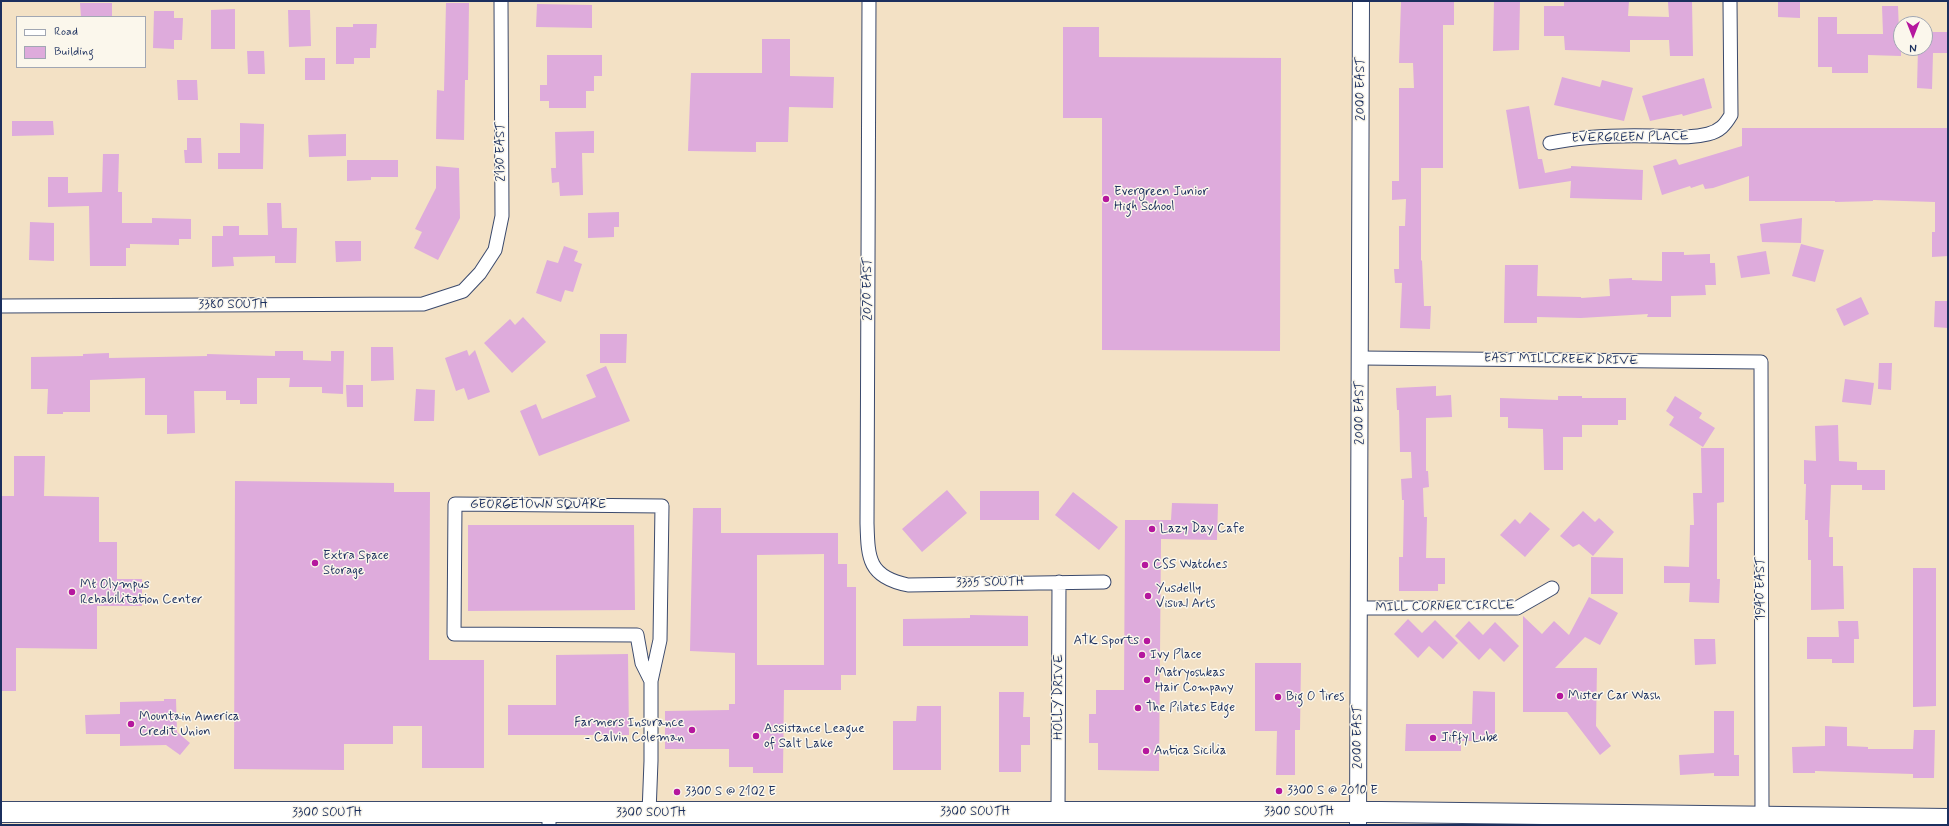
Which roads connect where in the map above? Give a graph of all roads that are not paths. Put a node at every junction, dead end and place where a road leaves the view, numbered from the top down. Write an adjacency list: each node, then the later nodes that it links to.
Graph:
1 (501, 1): 6 (street, 2130 EAST)
2 (869, 1): 10 (street, 2070 EAST)
3 (1361, 1): 8 (street, 2000 EAST)
4 (1730, 1): 5 (street, EVERGREEN PLACE)
5 (1550, 143)
6 (463, 291): 7 (street, 3380 SOUTH)
7 (1, 306)
8 (1361, 358): 9 (street, EAST MILLCREEK DRIVE); 14 (street, 2000 EAST)
9 (1761, 362): 19 (street, 1940 EAST)
10 (878, 574): 11 (street, 3335 SOUTH)
11 (1059, 582): 12 (street, 3335 SOUTH); 17 (street, HOLLY DRIVE)
12 (1104, 582)
13 (1552, 588): 14 (street, MILL CORNER CIRCLE)
14 (1358, 608): 23 (street, 2000 EAST)
15 (651, 681): 15 (street, GEORGETOWN SQUARE); 18 (street, GEORGETOWN SQUARE)
16 (1, 812): 20 (main road, 3300 SOUTH)
17 (1058, 812): 22 (main road, 3300 SOUTH); 23 (main road, 3300 SOUTH)
18 (649, 813): 21 (main road, 3300 SOUTH); 22 (main road, 3300 SOUTH)
19 (1762, 817): 24 (main road, 3300 SOUTH); 25 (main road, 3300 SOUTH)
20 (392, 819): 21 (main road, 3300 SOUTH)
21 (549, 819)
22 (790, 819)
23 (1358, 819): 25 (main road, 3300 SOUTH)
24 (1948, 819)
25 (1732, 821)

